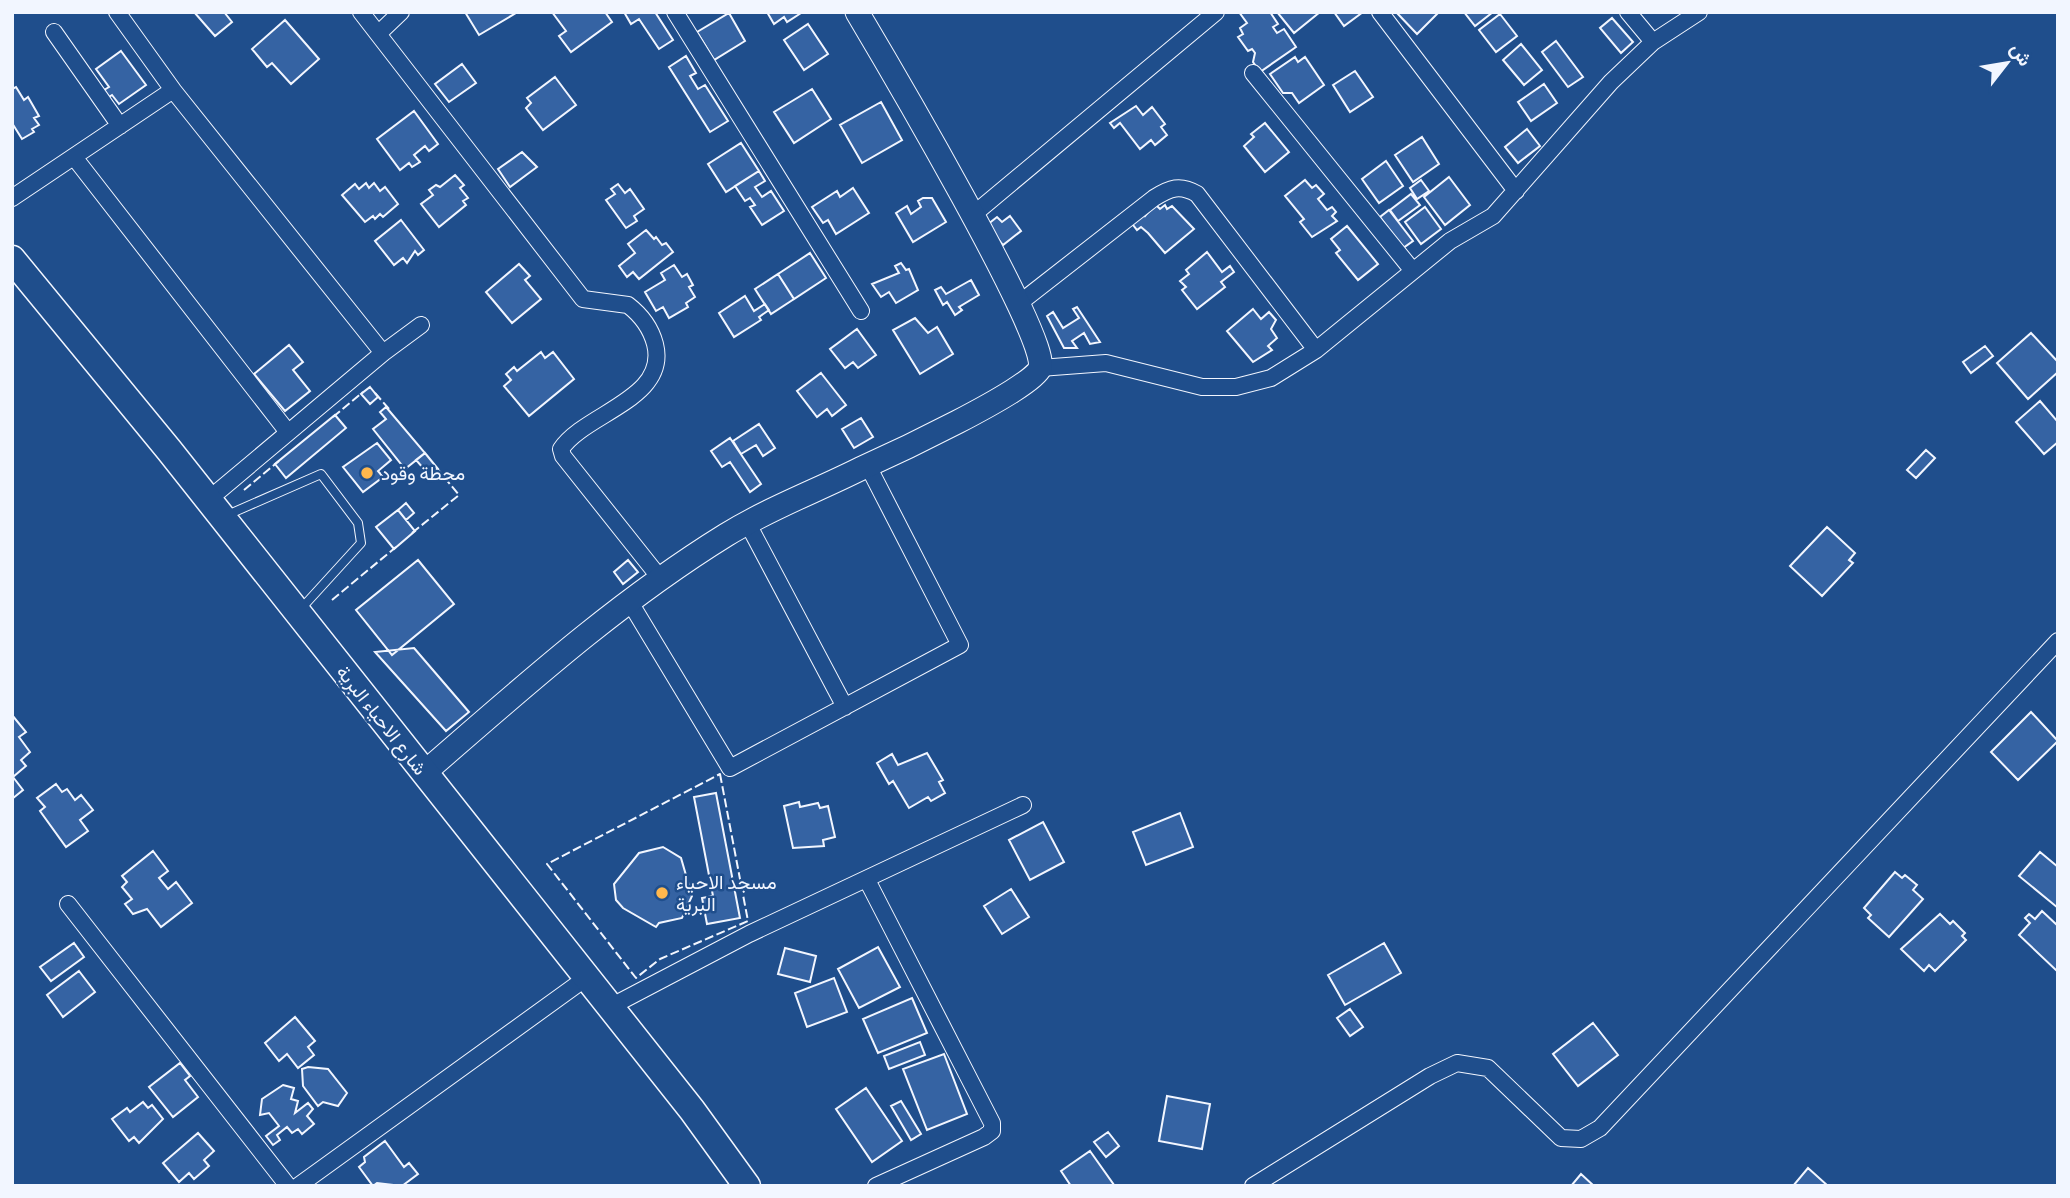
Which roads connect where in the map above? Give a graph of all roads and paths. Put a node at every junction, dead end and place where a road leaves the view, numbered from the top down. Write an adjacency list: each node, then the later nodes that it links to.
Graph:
1 (117, 12): 14 (street)
2 (361, 12): 11 (street)
3 (401, 12): 11 (street)
4 (675, 12): 23 (street)
5 (857, 12): 19 (main road)
6 (1216, 12): 19 (street)
7 (1380, 12): 17 (street)
8 (1628, 12): 12 (street)
9 (1699, 12): 12 (street)
10 (54, 32): 15 (street)
11 (379, 34): 32 (street)
12 (1653, 42): 17 (street)
13 (1253, 74): 21 (street)
14 (173, 90): 15 (street); 26 (street)
15 (120, 126): 16 (street)
16 (74, 156): 18 (street); 28 (street)
17 (1516, 191): 21 (street)
18 (12, 198)
19 (974, 214): 22 (main road)
20 (12, 259): 30 (main road, شارع الاحياء البرية)
21 (1413, 271): 25 (street)
22 (1017, 305): 25 (street); 27 (main road)
23 (861, 311)
24 (421, 325): 26 (street)
25 (1316, 350): 27 (street)
26 (383, 354): 28 (street)
27 (1040, 368): 29 (main road)
28 (287, 431): 30 (street)
29 (868, 466): 31 (main road); 36 (street)
30 (215, 509): 34 (main road, شارع الاحياء البرية); 34 (lane)
31 (748, 524): 32 (main road); 36 (street)
32 (660, 578): 33 (main road)
33 (628, 599): 36 (street); 37 (main road)
34 (297, 613): 37 (main road, شارع الاحياء البرية)
35 (2058, 641): 47 (street)
36 (845, 707)
37 (424, 774): 41 (main road, شارع الاحياء البرية)
38 (1023, 805): 39 (street)
39 (867, 880): 42 (street); 46 (street)
40 (68, 904): 43 (street)
41 (586, 978): 42 (main road, شارع الاحياء البرية); 44 (street)
42 (610, 1007): 45 (main road, شارع الاحياء البرية)
43 (288, 1186)
44 (298, 1186)
45 (747, 1186)
46 (876, 1186)
47 (1253, 1186)

